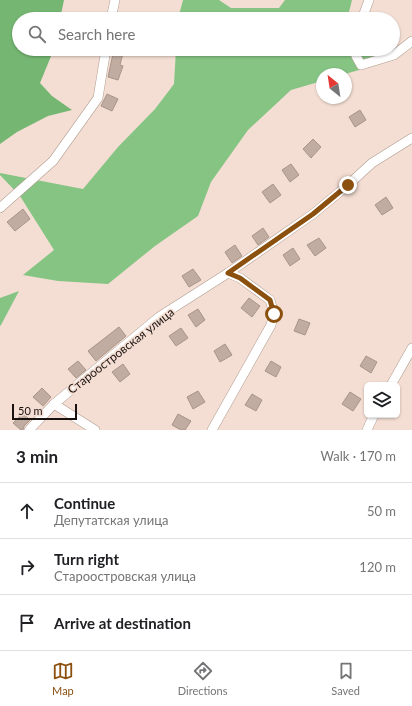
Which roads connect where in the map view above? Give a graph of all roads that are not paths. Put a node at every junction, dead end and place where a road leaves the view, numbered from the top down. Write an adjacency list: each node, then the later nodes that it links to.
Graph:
1 (115, 0): 3 (street)
2 (369, 0): 4 (street)
3 (112, 12)
4 (365, 12)
5 (412, 41): 6 (street)
6 (400, 50)
7 (105, 56): 11 (street)
8 (356, 56): 9 (street)
9 (391, 56)
10 (412, 138): 12 (street, Староостровская улица)
11 (0, 208)
12 (228, 273): 15 (street, Староостровская улица); 21 (street)
13 (412, 348): 14 (street)
14 (393, 382)
15 (54, 404): 17 (street); 18 (street, Староостровская улица)
16 (373, 418): 22 (street)
17 (83, 422): 19 (street); 20 (street)
18 (29, 430)
19 (77, 430)
20 (95, 430)
21 (212, 430)
22 (367, 430)

